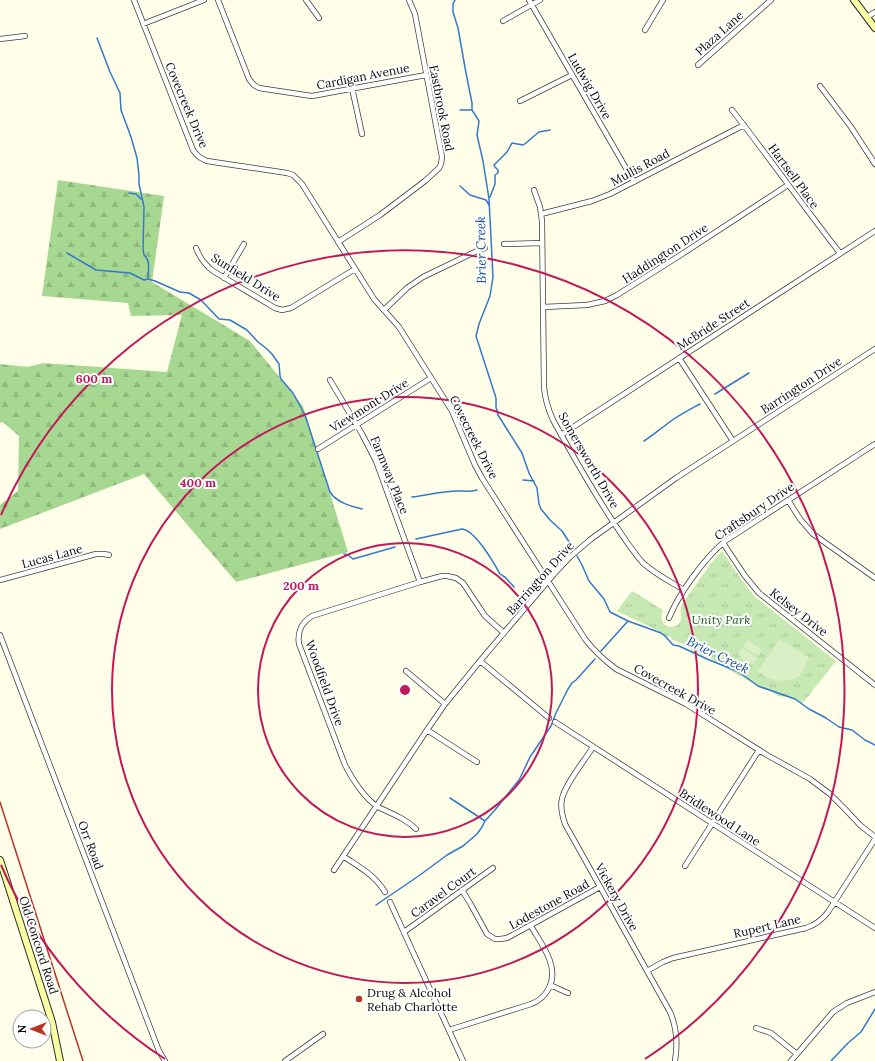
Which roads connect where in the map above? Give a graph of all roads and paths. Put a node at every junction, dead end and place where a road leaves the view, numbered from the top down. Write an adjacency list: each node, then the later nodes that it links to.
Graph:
1 (134, 0): 15 (street, Covecreek Drive)
2 (204, 0): 15 (street)
3 (218, 0): 24 (street, Cardigan Avenue)
4 (306, 0): 13 (street)
5 (409, 0): 21 (street, Eastbrook Road)
6 (540, 0): 10 (street)
7 (663, 0): 17 (street)
8 (771, 0): 20 (street, Plaza Lane)
9 (854, 0): 12 (street)
10 (530, 2): 14 (street); 22 (street, Ludwig Drive)
11 (875, 12): 12 (street)
12 (867, 17): 16 (street)
13 (319, 18)
14 (503, 21)
15 (143, 24): 35 (street, Covecreek Drive)
16 (875, 28)
17 (645, 30)
18 (25, 36): 19 (street)
19 (0, 39)
20 (698, 65)
21 (426, 75): 24 (street, Cardigan Avenue); 35 (street, Eastbrook Road)
22 (572, 75): 25 (street); 30 (street, Ludwig Drive)
23 (820, 86): 29 (street)
24 (352, 88): 28 (street)
25 (520, 101)
26 (732, 110): 27 (street, Hartsell Place)
27 (744, 125): 30 (street, Mullis Road); 31 (street, Hartsell Place)
28 (362, 134)
29 (875, 164)
30 (634, 182): 33 (street, Mullis Road)
31 (788, 185): 41 (street, Hartsell Place); 44 (street, Haddington Drive)
32 (534, 190): 33 (street, Somersworth Drive)
33 (541, 214): 36 (street, Somersworth Drive)
34 (875, 231): 41 (street, McBride Street)
35 (338, 242): 42 (street, Covecreek Drive)
36 (542, 243): 38 (street); 44 (street, Somersworth Drive)
37 (244, 244): 43 (street)
38 (504, 244)
39 (196, 248): 43 (street, Sunfield Drive)
40 (485, 248): 45 (street)
41 (840, 253): 47 (street, McBride Street)
42 (355, 269): 43 (street, Sunfield Drive); 45 (street, Covecreek Drive)
43 (224, 278)
44 (543, 307): 51 (street, Somersworth Drive)
45 (384, 310): 48 (street, Covecreek Drive)
46 (875, 348): 52 (street, Barrington Drive)
47 (679, 358): 51 (street, McBride Street); 52 (street)
48 (431, 378): 50 (street, Viewmont Drive); 61 (street, Covecreek Drive)
49 (330, 380): 50 (street, Farmway Place)
50 (357, 425): 54 (street, Viewmont Drive); 62 (street, Farmway Place)
51 (561, 434): 56 (street, Somersworth Drive)
52 (733, 441): 56 (street, Barrington Drive)
53 (874, 446): 55 (street, Craftsbury Drive)
54 (318, 449)
55 (788, 500): 57 (street, Craftsbury Drive); 59 (street)
56 (614, 523): 61 (street, Barrington Drive); 63 (street, Somersworth Drive)
57 (723, 543): 63 (street, Craftsbury Drive); 69 (street, Kelsey Drive)
58 (109, 556): 60 (street, Lucas Lane)
59 (875, 578)
60 (0, 580)
61 (548, 581): 65 (street, Barrington Drive); 75 (street, Covecreek Drive)
62 (420, 582): 65 (street, Woodfield Drive); 77 (street, Woodfield Drive)
63 (684, 590): 64 (street, Craftsbury Drive)
64 (669, 618)
65 (504, 633): 67 (street, Barrington Drive)
66 (0, 635): 103 (street, Orr Road)
67 (480, 661): 70 (street, Barrington Drive); 71 (street)
68 (406, 671): 70 (street)
69 (875, 685)
70 (445, 704): 73 (street, Barrington Drive)
71 (549, 718)
72 (555, 722): 74 (street, Bridlewood Lane)
73 (427, 730): 76 (street); 77 (street, Barrington Drive)
74 (593, 747): 78 (street, Bridlewood Lane); 86 (street, Vickery Drive)
75 (759, 750): 78 (street); 80 (street, Covecreek Drive)
76 (477, 762)
77 (376, 806): 79 (street, Woodfield Drive); 81 (street, Barrington Drive)
78 (712, 823): 83 (street); 90 (street, Bridlewood Lane)
79 (416, 829)
80 (875, 838): 90 (street, Rupert Lane)
81 (343, 856): 85 (street, Barrington Drive); 88 (street)
82 (0, 860): 102 (street, Old Concord Road)
83 (685, 866)
84 (493, 868): 87 (street, Caravel Court)
85 (334, 870)
86 (600, 886): 91 (street, Lodestone Road); 94 (street, Vickery Drive)
87 (462, 890): 91 (street, Lodestone Road); 93 (street, Caravel Court)
88 (386, 892)
89 (390, 902): 93 (street)
90 (835, 902): 92 (street, Bridlewood Lane); 94 (street, Rupert Lane)
91 (531, 926): 95 (street)
92 (875, 928)
93 (404, 932): 99 (street)
94 (647, 972): 106 (street, Vickery Drive)
95 (550, 985): 97 (street); 99 (street)
96 (875, 992): 101 (street)
97 (568, 993)
98 (756, 1028): 101 (street)
99 (448, 1030): 105 (street)
100 (323, 1034): 104 (street)
101 (797, 1054): 107 (street)
102 (60, 1061)
103 (165, 1061)
104 (285, 1061)
105 (463, 1061)
106 (675, 1061)
107 (791, 1061)

